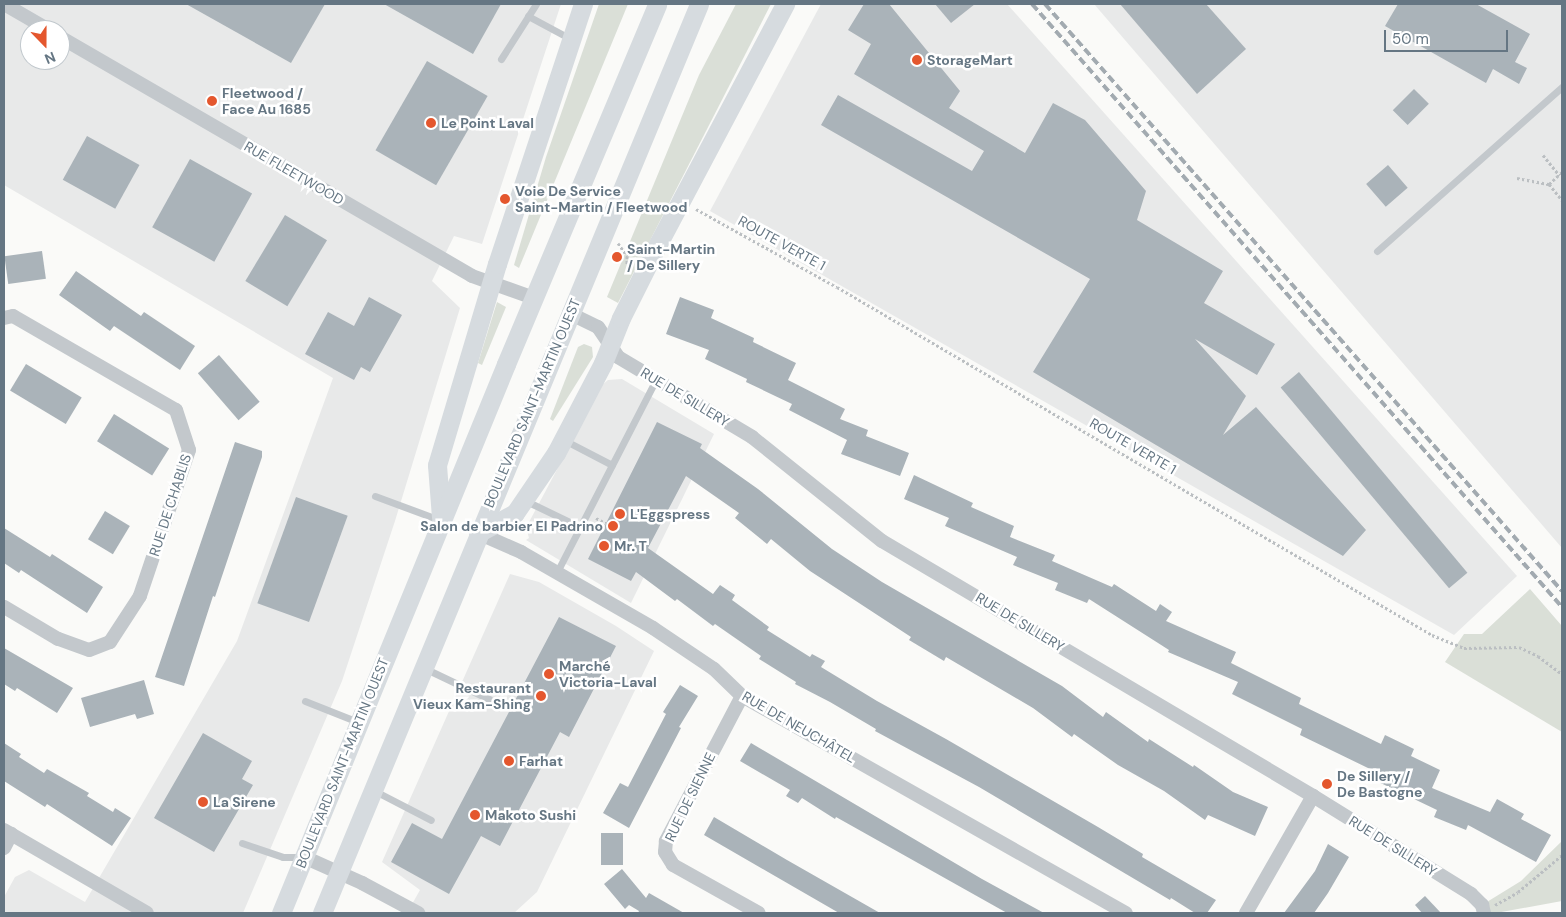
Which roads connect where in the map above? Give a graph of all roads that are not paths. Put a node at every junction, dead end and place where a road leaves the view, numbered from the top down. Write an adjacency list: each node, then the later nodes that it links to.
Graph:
1 (4, 4): 8 (street)
2 (536, 4): 7 (lane)
3 (583, 4): 9 (main road)
4 (657, 4): 15 (main road, BOULEVARD SAINT-MARTIN OUEST)
5 (699, 4): 16 (main road, BOULEVARD SAINT-MARTIN OUEST)
6 (785, 4): 18 (main road)
7 (528, 16): 9 (lane); 11 (lane)
8 (32, 20)
9 (570, 38): 14 (main road)
10 (70, 43): 14 (street, RUE FLEETWOOD)
11 (501, 58)
12 (1562, 86): 13 (lane)
13 (1377, 250)
14 (491, 283): 15 (street, RUE FLEETWOOD); 24 (main road)
15 (534, 298): 24 (main road, BOULEVARD SAINT-MARTIN OUEST)
16 (569, 313): 18 (street, RUE DE SILLERY); 26 (main road, BOULEVARD SAINT-MARTIN OUEST)
17 (4, 318): 28 (street, RUE DE CHABLIS)
18 (611, 345): 19 (street, RUE DE SILLERY); 20 (main road)
19 (656, 379): 21 (lane); 35 (street, RUE DE SILLERY)
20 (563, 439): 21 (lane); 23 (main road)
21 (612, 464): 25 (lane)
22 (375, 496): 24 (lane)
23 (524, 500): 25 (lane); 26 (main road)
24 (442, 520): 33 (main road, BOULEVARD SAINT-MARTIN OUEST)
25 (580, 527): 27 (lane)
26 (478, 534): 27 (street, RUE DE NEUCHÂTEL); 29 (main road, BOULEVARD SAINT-MARTIN OUEST)
27 (557, 572): 30 (street, RUE DE NEUCHÂTEL)
28 (4, 607)
29 (423, 667): 31 (lane); 34 (main road, BOULEVARD SAINT-MARTIN OUEST)
30 (742, 696): 46 (street, RUE DE SIENNE); 47 (street, RUE DE NEUCHÂTEL)
31 (489, 699)
32 (305, 701): 33 (lane)
33 (358, 722): 40 (main road, BOULEVARD SAINT-MARTIN OUEST)
34 (372, 790): 36 (lane); 41 (main road, BOULEVARD SAINT-MARTIN OUEST)
35 (1313, 796): 48 (street); 49 (street, RUE DE SILLERY)
36 (431, 820)
37 (8, 832): 39 (street); 42 (street)
38 (242, 843): 40 (lane)
39 (4, 848)
40 (304, 857): 41 (street); 43 (main road, BOULEVARD SAINT-MARTIN OUEST)
41 (339, 872): 44 (main road, BOULEVARD SAINT-MARTIN OUEST); 45 (street)
42 (147, 913)
43 (281, 913)
44 (322, 913)
45 (418, 913)
46 (758, 913)
47 (1126, 913)
48 (1246, 913)
49 (1484, 913)

